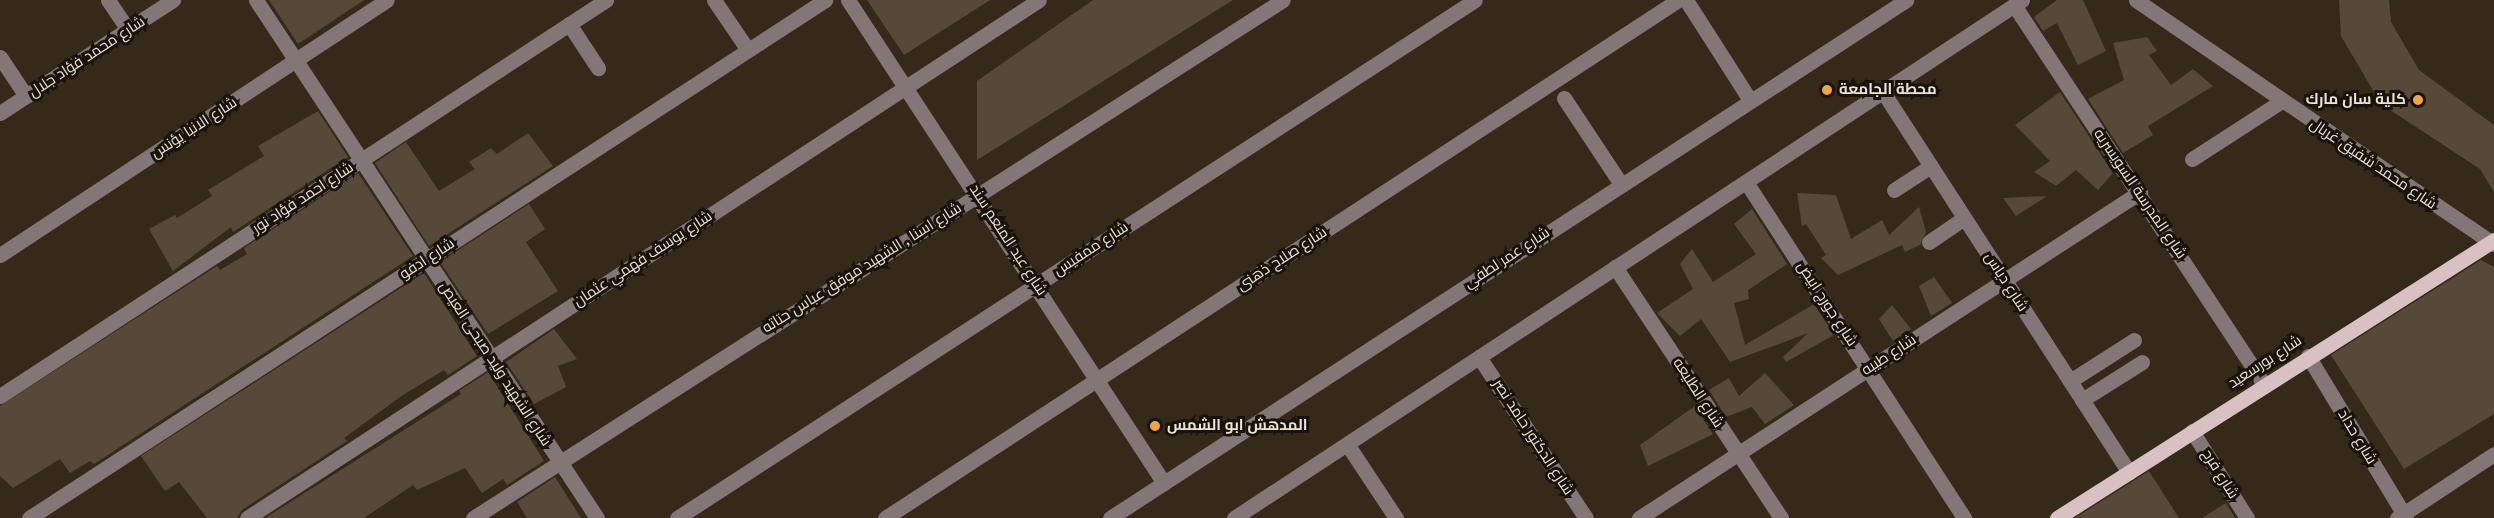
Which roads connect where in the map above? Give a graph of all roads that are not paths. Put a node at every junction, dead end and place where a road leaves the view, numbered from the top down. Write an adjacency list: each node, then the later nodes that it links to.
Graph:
1 (108, 0): 18 (street)
2 (173, 0): 18 (street, شارع محمد فؤاد جلال)
3 (256, 0): 21 (street, شارع الشهيد وليد صبحى العيص)
4 (387, 0): 21 (street, شارع الانبا يؤنس)
5 (606, 0): 17 (street, شارع احمد فؤاد نور)
6 (714, 0): 19 (street)
7 (825, 0): 19 (street, شارع ادفو)
8 (848, 0): 23 (street, شارع عبد المنعم سند)
9 (1039, 0): 23 (street, شارع يوسف فهمي عثمان)
10 (1283, 0): 37 (street, شارع اسنا , الشهيد موفق عباس حتاته)
11 (1475, 0): 45 (street, شارع ممفيس)
12 (1678, 0): 52 (street, شارع صلاح ذهنى)
13 (1686, 0): 27 (street)
14 (1906, 0): 27 (street, شارع عمر لطفي)
15 (2136, 0): 28 (street, شارع محمد شفيق غربال)
16 (2018, 3): 24 (street); 36 (street, شارع المدرسة السويسريه)
17 (569, 24): 22 (street); 31 (street, شارع احمد فؤاد نور)
18 (128, 30): 25 (street, شارع محمد فؤاد جلال)
19 (748, 50): 42 (street, شارع ادفو)
20 (0, 57): 25 (street)
21 (296, 60): 31 (street, شارع الشهيد وليد صبحى العيص); 41 (street, شارع الانبا يؤنس)
22 (598, 68)
23 (907, 86): 37 (street, شارع عبد المنعم سند); 49 (street, شارع يوسف فهمي عثمان)
24 (1883, 92): 32 (street, شارع دياس); 33 (street)
25 (26, 96): 29 (street, شارع محمد فؤاد جلال)
26 (1564, 98): 34 (street)
27 (1750, 100): 34 (street, شارع عمر لطفي)
28 (2280, 102): 30 (street); 40 (street, شارع محمد شفيق غربال)
29 (0, 113)
30 (2192, 159)
31 (361, 160): 42 (street, شارع الشهيد وليد صبحى العيص); 55 (street, شارع احمد فؤاد نور)
32 (1931, 166): 35 (street); 38 (street, شارع دياس)
33 (1746, 182): 43 (street); 51 (street, شارع جورج ابيض)
34 (1621, 184): 63 (street, شارع عمر لطفي)
35 (1894, 190)
36 (2140, 192): 44 (street, شارع طيبه); 54 (street, شارع المدرسة السويسريه)
37 (978, 194): 45 (street, شارع عبد المنعم سند); 61 (street, شارع اسنا , الشهيد موفق عباس حتاته)
38 (1964, 218): 39 (street); 44 (street, شارع دياس)
39 (1929, 242)
40 (2493, 242): 47 (main road, شارع بورسعيد)
41 (0, 255)
42 (426, 259): 49 (street, شارع الشهيد وليد صبحى العيص); 66 (street, شارع ادفو)
43 (1615, 267): 48 (street); 59 (street, شارع الطليعه)
44 (2004, 280): 51 (street, شارع طيبه); 53 (street, شارع دياس)
45 (1037, 285): 52 (street, شارع عبد المنعم سند); 70 (street, شارع ممفيس)
46 (2134, 340): 53 (street)
47 (2308, 356): 54 (main road, شارع بورسعيد); 65 (street, شارع حداد)
48 (1479, 357): 58 (street); 75 (street, شارع الدكتور حامد نصر)
49 (491, 358): 61 (street, شارع الشهيد وليد صبحى العيص); 67 (street, شارع يوسف فهمي عثمان)
50 (2142, 362): 56 (street)
51 (1869, 368): 59 (street, شارع طيبه); 78 (street, شارع جورج ابيض)
52 (1096, 380): 63 (street, شارع عبد المنعم سند); 71 (street, شارع صلاح ذهنى)
53 (2070, 381): 56 (street, شارع دياس)
54 (2264, 384): 57 (main road, شارع بورسعيد)
55 (0, 396)
56 (2082, 400): 62 (street, شارع دياس)
57 (2192, 431): 62 (main road, شارع بورسعيد); 79 (street, شارع فرح)
58 (1347, 444): 73 (street); 74 (street)
59 (1738, 453): 76 (street, شارع طيبه); 77 (street, شارع الطليعه)
60 (2494, 454): 65 (street)
61 (559, 461): 68 (street, شارع اسنا , الشهيد موفق عباس حتاته); 69 (street, شارع الشهيد وليد صبحى العيص)
62 (2129, 472): 64 (main road, شارع بورسعيد)
63 (1164, 483): 72 (street, شارع عمر لطفي)
64 (2062, 517)
65 (2402, 517)
66 (28, 518)
67 (247, 518)
68 (473, 518)
69 (597, 518)
70 (677, 518)
71 (885, 518)
72 (1110, 518)
73 (1234, 518)
74 (1396, 518)
75 (1586, 518)
76 (1639, 518)
77 (1781, 518)
78 (1964, 518)
79 (2247, 518)

